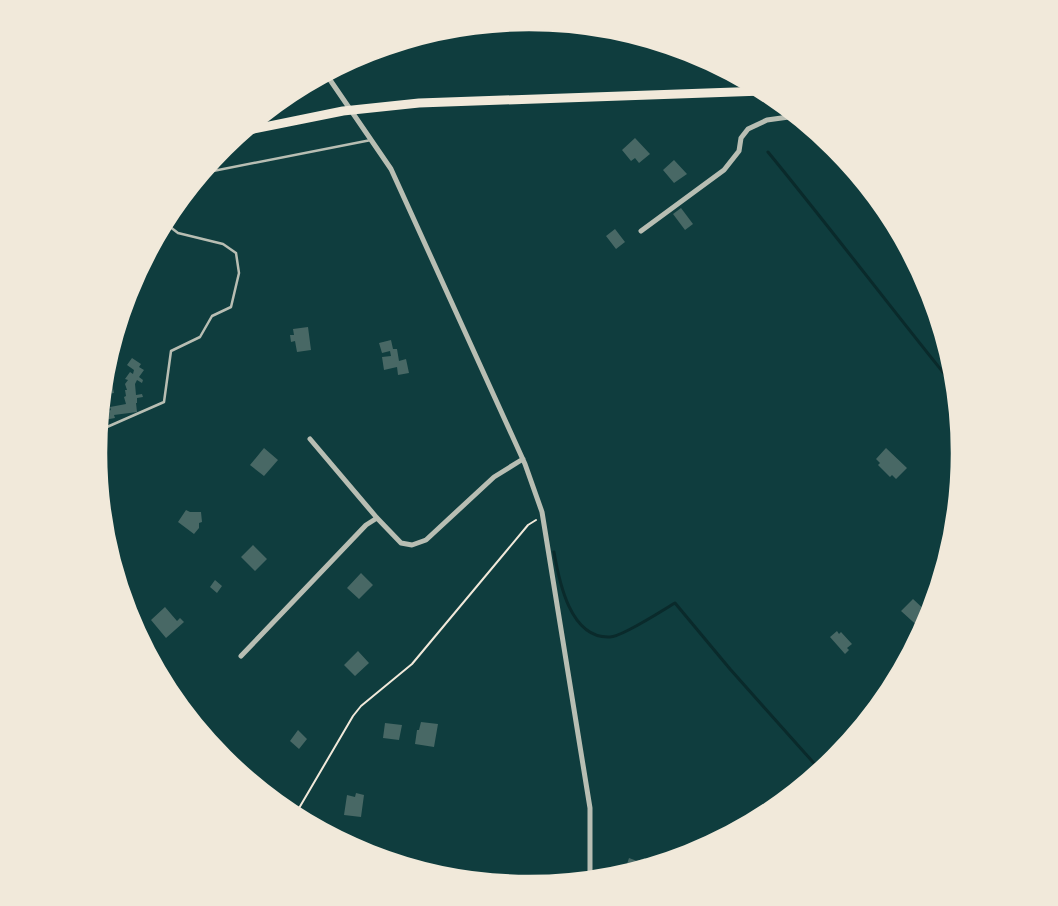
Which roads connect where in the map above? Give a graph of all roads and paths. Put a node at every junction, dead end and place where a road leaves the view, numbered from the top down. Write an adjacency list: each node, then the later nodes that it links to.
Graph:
1 (330, 80): 5 (street)
2 (748, 91): 4 (highway)
3 (787, 117): 8 (street)
4 (258, 128)
5 (371, 140): 6 (lane); 11 (street)
6 (214, 171)
7 (171, 228): 9 (lane)
8 (641, 231)
9 (107, 426)
10 (310, 440): 13 (street)
11 (524, 459): 12 (street); 13 (street)
12 (543, 517): 15 (path); 16 (street)
13 (377, 518): 14 (street)
14 (241, 656)
15 (299, 808)
16 (590, 871)

